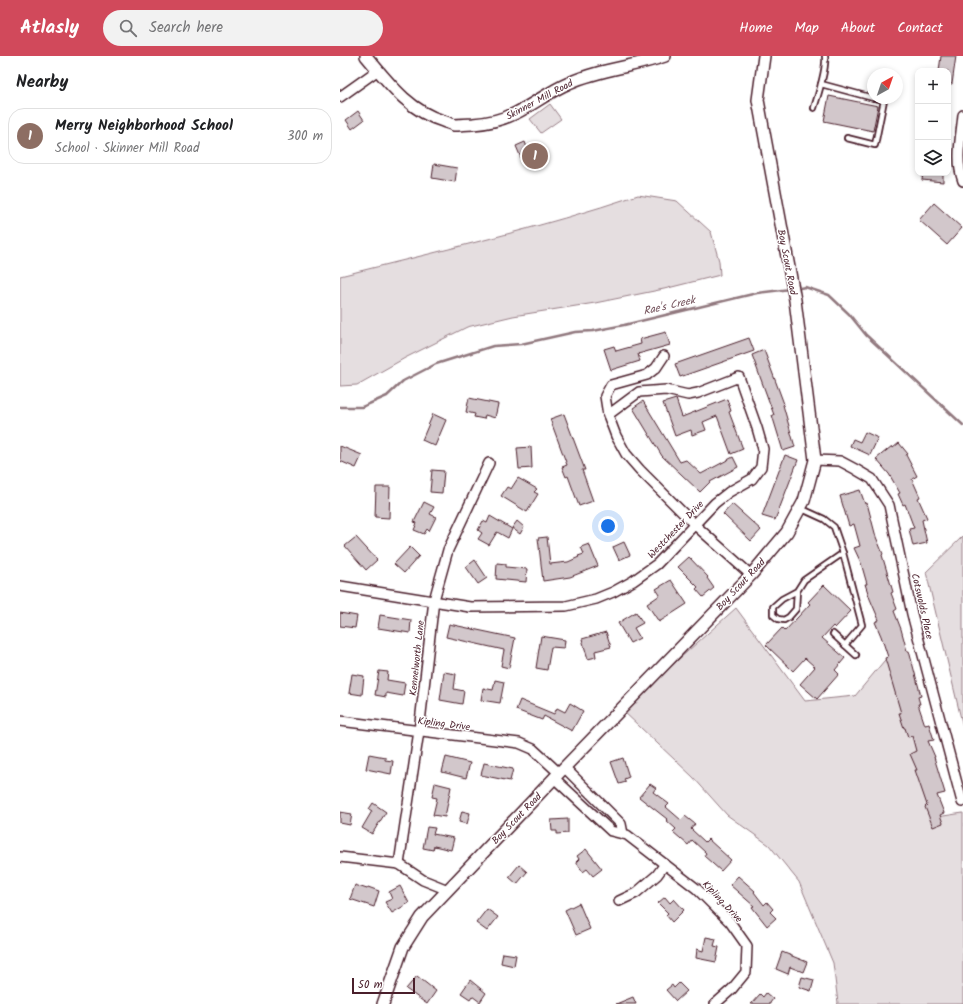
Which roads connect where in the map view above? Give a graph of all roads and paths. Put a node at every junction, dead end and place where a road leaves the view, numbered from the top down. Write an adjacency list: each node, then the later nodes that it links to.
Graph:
1 (366, 56): 5 (street, Skinner Mill Road)
2 (665, 56): 5 (street, Skinner Mill Road)
3 (764, 56): 16 (street, Boy Scout Road)
4 (826, 56): 6 (lane)
5 (378, 70): 8 (street)
6 (821, 84): 7 (lane); 10 (lane)
7 (867, 96)
8 (340, 97)
9 (883, 104): 12 (lane)
10 (814, 108)
11 (963, 115): 13 (street)
12 (847, 138)
13 (963, 180)
14 (664, 356): 15 (street)
15 (608, 415): 19 (street); 19 (street, Westchester Drive)
16 (815, 460): 18 (street, Boy Scout Road); 31 (street, Cotswolds Place)
17 (489, 463): 24 (street, Kennelworth Lane)
18 (800, 508): 20 (lane); 21 (street, Boy Scout Road)
19 (696, 525): 21 (street); 24 (street, Westchester Drive)
20 (843, 553): 23 (lane); 26 (lane)
21 (751, 575): 30 (street, Boy Scout Road)
22 (340, 586): 24 (street, Westchester Drive)
23 (797, 591): 23 (lane)
24 (434, 600): 29 (street, Kennelworth Lane)
25 (833, 634): 26 (lane)
26 (845, 645): 27 (lane)
27 (856, 655)
28 (340, 721): 29 (street, Kipling Drive)
29 (419, 731): 30 (street, Kipling Drive); 34 (street, Kennelworth Lane)
30 (559, 773): 32 (street, Kipling Drive); 32 (street, Kipling Drive); 36 (street, Boy Scout Road)
31 (962, 802)
32 (623, 834): 35 (street, Kipling Drive)
33 (340, 857): 34 (street)
34 (399, 864): 36 (street)
35 (665, 864): 37 (street); 39 (street, Kipling Drive)
36 (448, 890): 38 (street, Boy Scout Road)
37 (619, 901)
38 (382, 1004)
39 (715, 1004)

